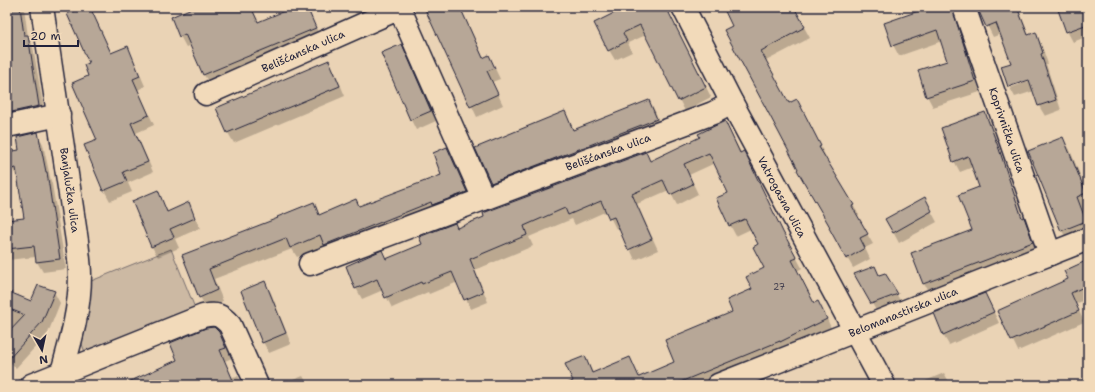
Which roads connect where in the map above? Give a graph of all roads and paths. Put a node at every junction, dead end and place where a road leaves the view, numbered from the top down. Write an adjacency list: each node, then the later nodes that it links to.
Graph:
1 (42, 7): 7 (street, Banjalučka ulica)
2 (683, 7): 6 (street, Vatrogasna ulica)
3 (964, 7): 11 (street, Koprivnička ulica)
4 (399, 8): 5 (street, Belišćanska ulica); 9 (street, Belišćanska ulica)
5 (206, 94)
6 (732, 103): 9 (street, Belišćanska ulica); 13 (street, Vatrogasna ulica)
7 (59, 115): 8 (street); 14 (street, Banjalučka ulica)
8 (7, 126)
9 (484, 199): 12 (street, Belišćanska ulica)
10 (1088, 239): 11 (street, Belomanastirska ulica)
11 (1050, 254): 13 (street, Belomanastirska ulica)
12 (310, 264)
13 (854, 331): 17 (street, Belomanastirska ulica); 18 (street, Vatrogasna ulica)
14 (62, 372): 15 (street); 16 (street)
15 (31, 385)
16 (257, 385)
17 (718, 385)
18 (884, 385)

